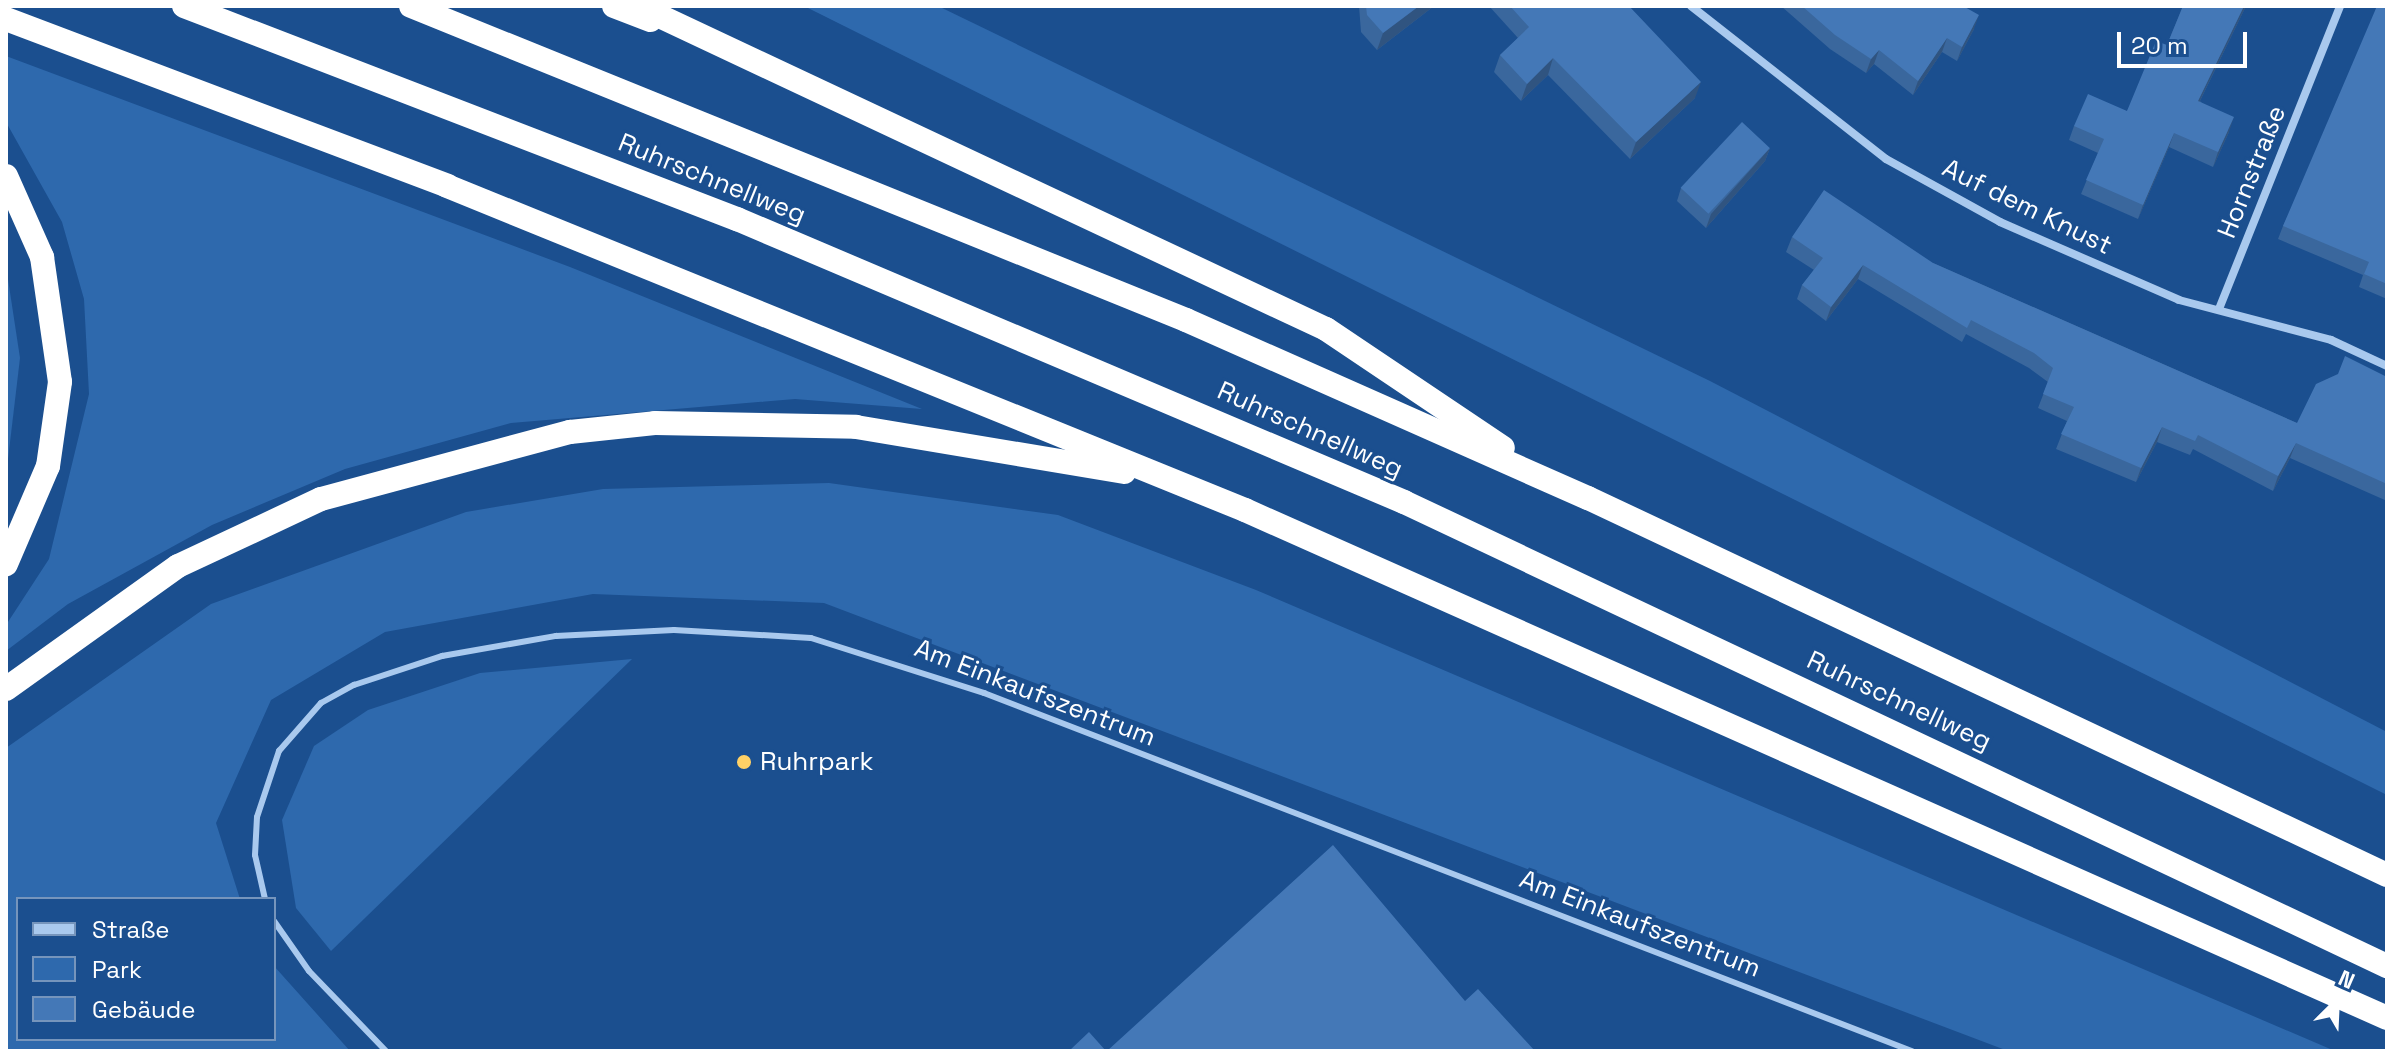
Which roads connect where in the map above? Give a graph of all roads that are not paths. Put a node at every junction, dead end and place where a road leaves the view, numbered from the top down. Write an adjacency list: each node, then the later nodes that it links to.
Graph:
1 (184, 6): 19 (highway, Ruhrschnellweg)
2 (411, 6): 12 (highway, Ruhrschnellweg)
3 (614, 6): 8 (highway)
4 (638, 6): 8 (highway)
5 (1691, 6): 10 (street, Auf dem Knust)
6 (2340, 6): 10 (street, Hornstraße)
7 (6, 19): 13 (highway)
8 (745, 59): 12 (highway)
9 (6, 176): 14 (highway)
10 (2219, 309): 11 (street, Auf dem Knust)
11 (2387, 366)
12 (1588, 498): 16 (highway, Ruhrschnellweg)
13 (1245, 510): 15 (highway); 20 (highway)
14 (6, 564)
15 (6, 689)
16 (2387, 875)
17 (265, 897): 22 (lane, Am Einkaufszentrum)
18 (276, 924): 21 (lane)
19 (2387, 966)
20 (2387, 1018)
21 (386, 1051)
22 (1912, 1051)

